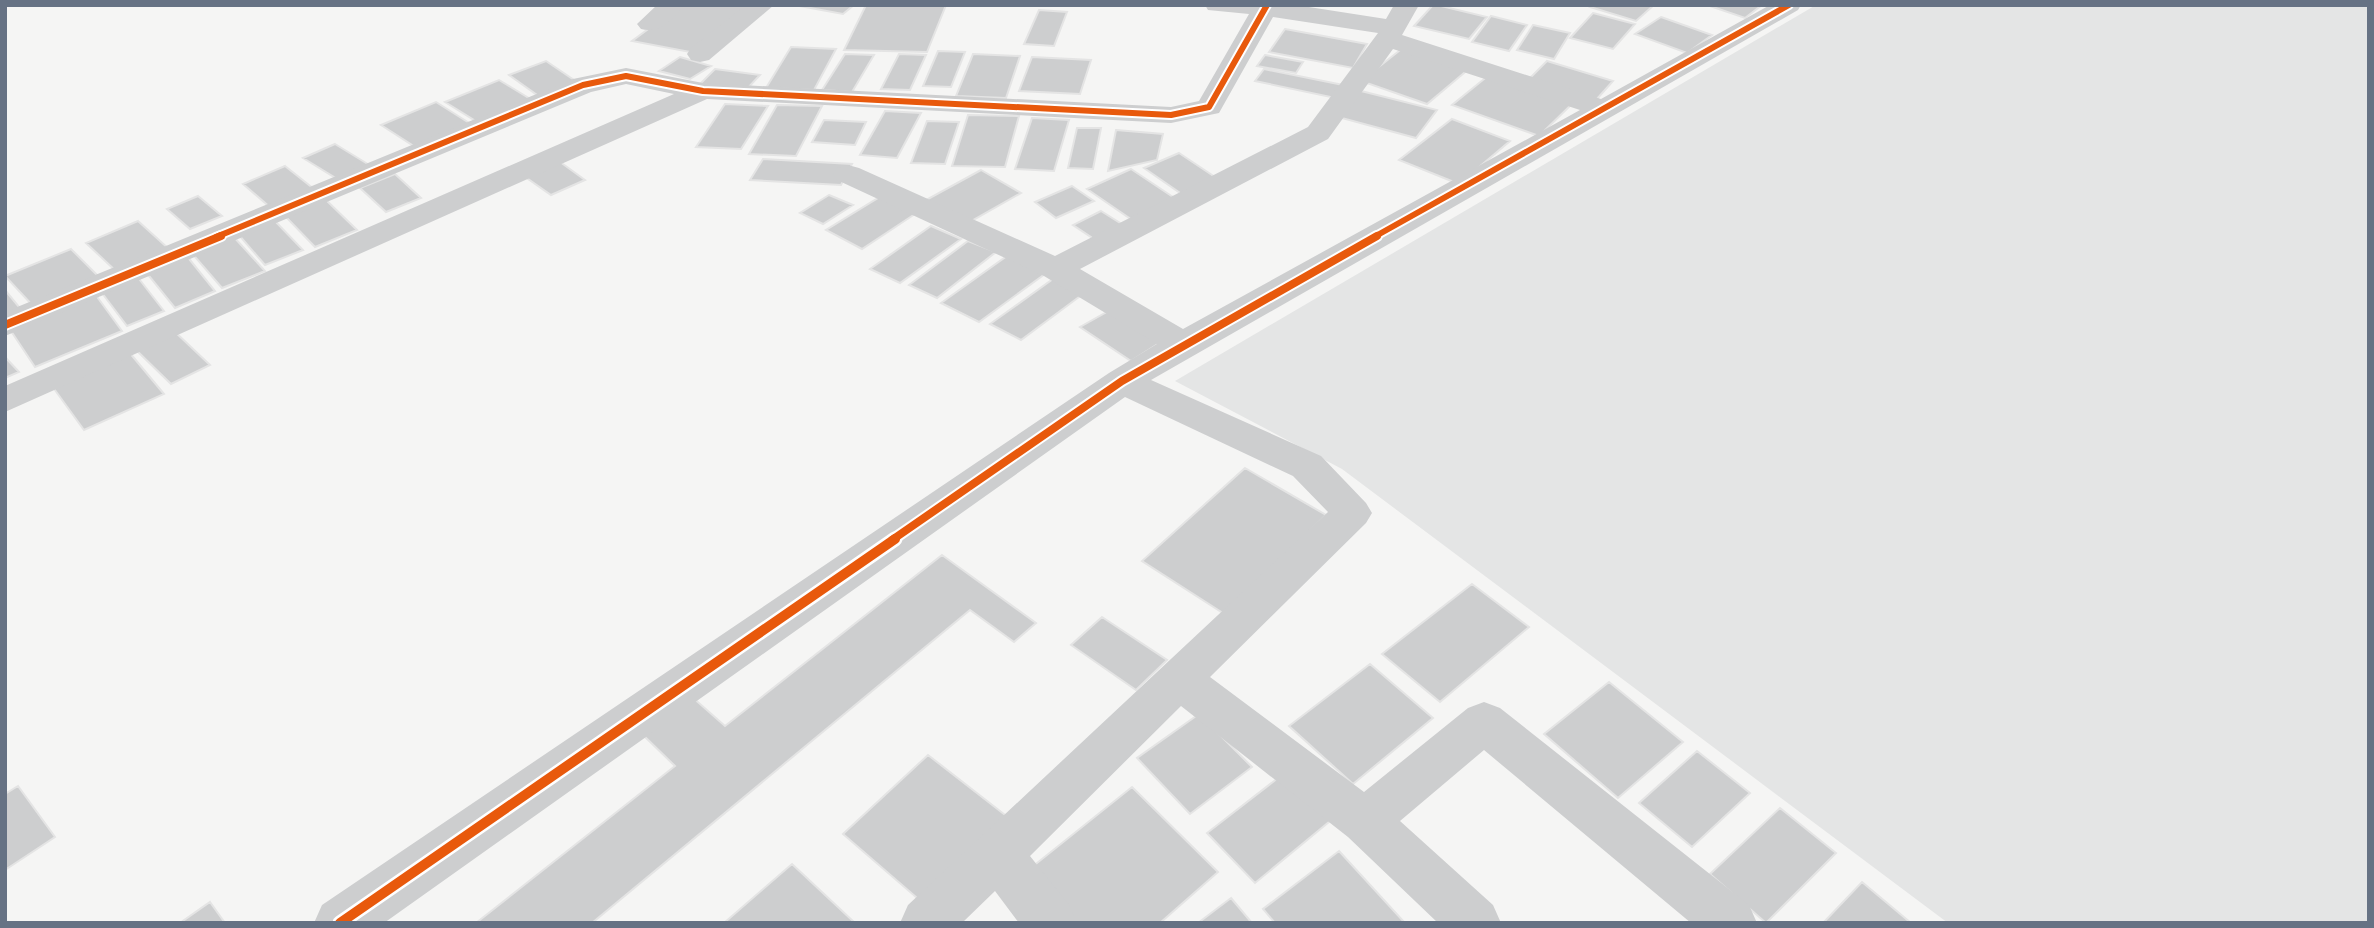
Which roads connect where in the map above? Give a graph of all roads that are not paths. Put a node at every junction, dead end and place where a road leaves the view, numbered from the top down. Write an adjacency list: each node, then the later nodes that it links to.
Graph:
1 (672, 5): 7 (street)
2 (762, 5): 9 (street)
3 (1217, 5): 6 (street)
4 (1407, 5): 8 (street)
5 (1789, 5): 11 (street)
6 (1266, 7): 8 (street); 10 (street)
7 (650, 24)
8 (1390, 33): 11 (street); 13 (street)
9 (700, 54)
10 (703, 91): 14 (street); 17 (street)
11 (1604, 109): 15 (street)
12 (848, 174): 13 (street)
13 (1056, 269): 15 (street)
14 (5, 325)
15 (1183, 344): 16 (street)
16 (1122, 381): 18 (street); 21 (street)
17 (5, 400)
18 (1179, 679): 19 (street); 20 (street)
19 (1365, 821): 24 (street); 25 (street)
20 (997, 854): 22 (street); 23 (street)
21 (340, 923)
22 (926, 923)
23 (1051, 923)
24 (1475, 923)
25 (1731, 923)

